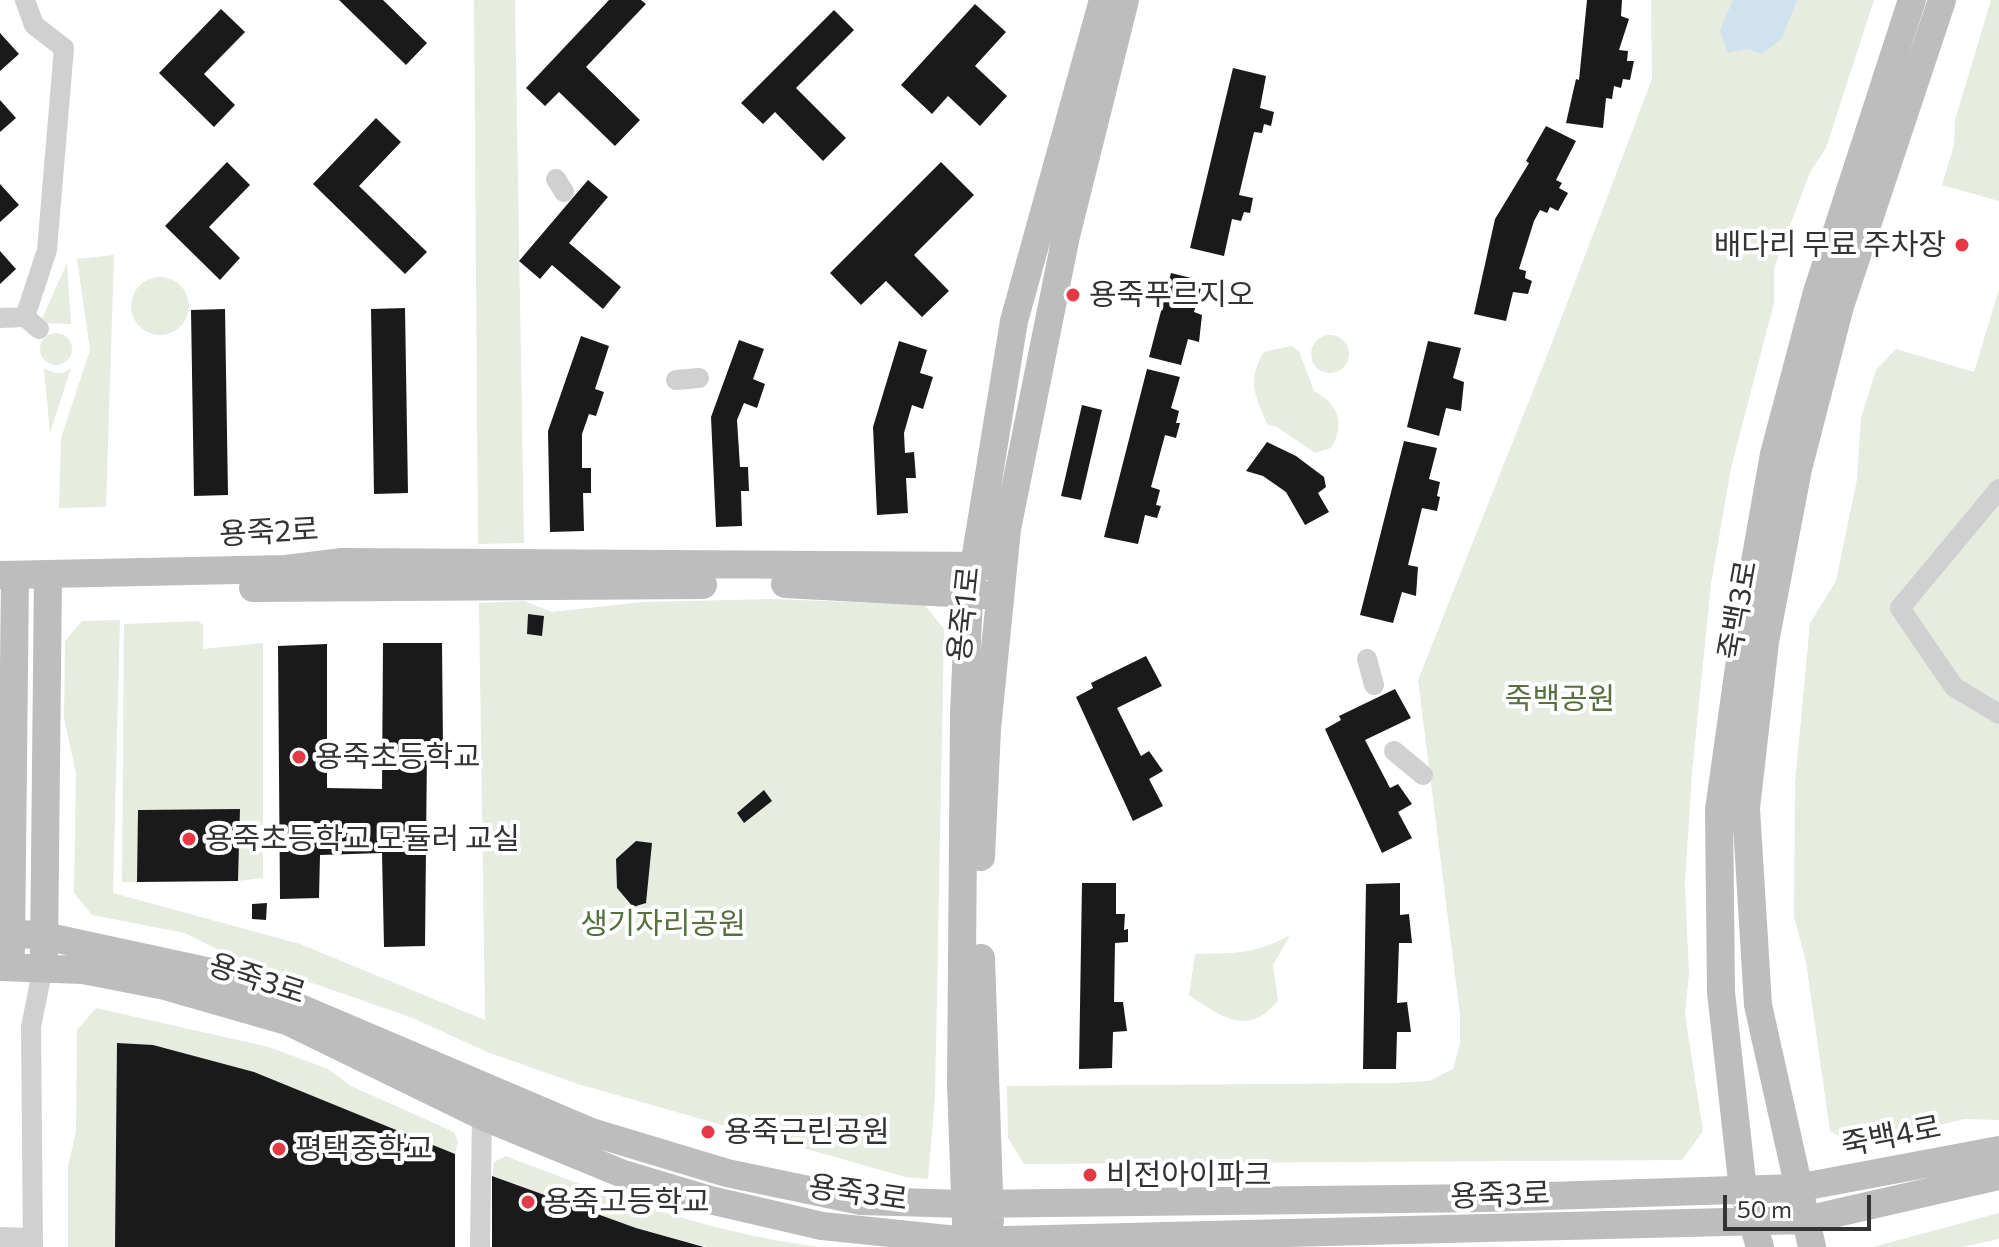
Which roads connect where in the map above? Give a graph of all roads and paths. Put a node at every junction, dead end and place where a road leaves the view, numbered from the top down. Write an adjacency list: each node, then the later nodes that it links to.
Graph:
1 (25, 0): 6 (street)
2 (1103, 0): 11 (street)
3 (1125, 0): 10 (street, 용죽1로)
4 (1912, 0): 27 (street, 죽백3로)
5 (1942, 0): 26 (street, 죽백3로)
6 (0, 318)
7 (699, 378): 8 (street)
8 (676, 380)
9 (1999, 489): 16 (street)
10 (1004, 566): 11 (street); 13 (street, 용죽1로)
11 (972, 580): 12 (street); 12 (street, 용죽2로); 13 (street); 28 (street)
12 (23, 581): 19 (street); 20 (street)
13 (1001, 596): 28 (street, 용죽1로)
14 (1367, 659): 15 (street)
15 (1374, 685)
16 (1999, 714)
17 (1394, 751): 18 (street)
18 (1423, 775)
19 (6, 932): 20 (street); 21 (street)
20 (44, 936): 22 (street); 23 (street)
21 (5, 967): 22 (street, 용죽3로)
22 (43, 967): 23 (street, 용죽3로); 32 (street)
23 (488, 1104): 28 (street, 죽백4로); 33 (street, 용죽3로); 34 (street)
24 (1999, 1150): 26 (street, 죽백4로)
25 (1999, 1176): 29 (street, 죽백4로)
26 (1797, 1188): 27 (street, 죽백4로); 29 (street, 죽백3로)
27 (1743, 1190): 28 (street, 죽백4로); 30 (street, 죽백3로)
28 (978, 1204): 33 (street, 용죽1로)
29 (1809, 1234): 30 (street, 죽백4로)
30 (1756, 1235): 33 (street, 용죽3로)
31 (0, 1237): 32 (street)
32 (33, 1242)
33 (980, 1244)
34 (480, 1247)

